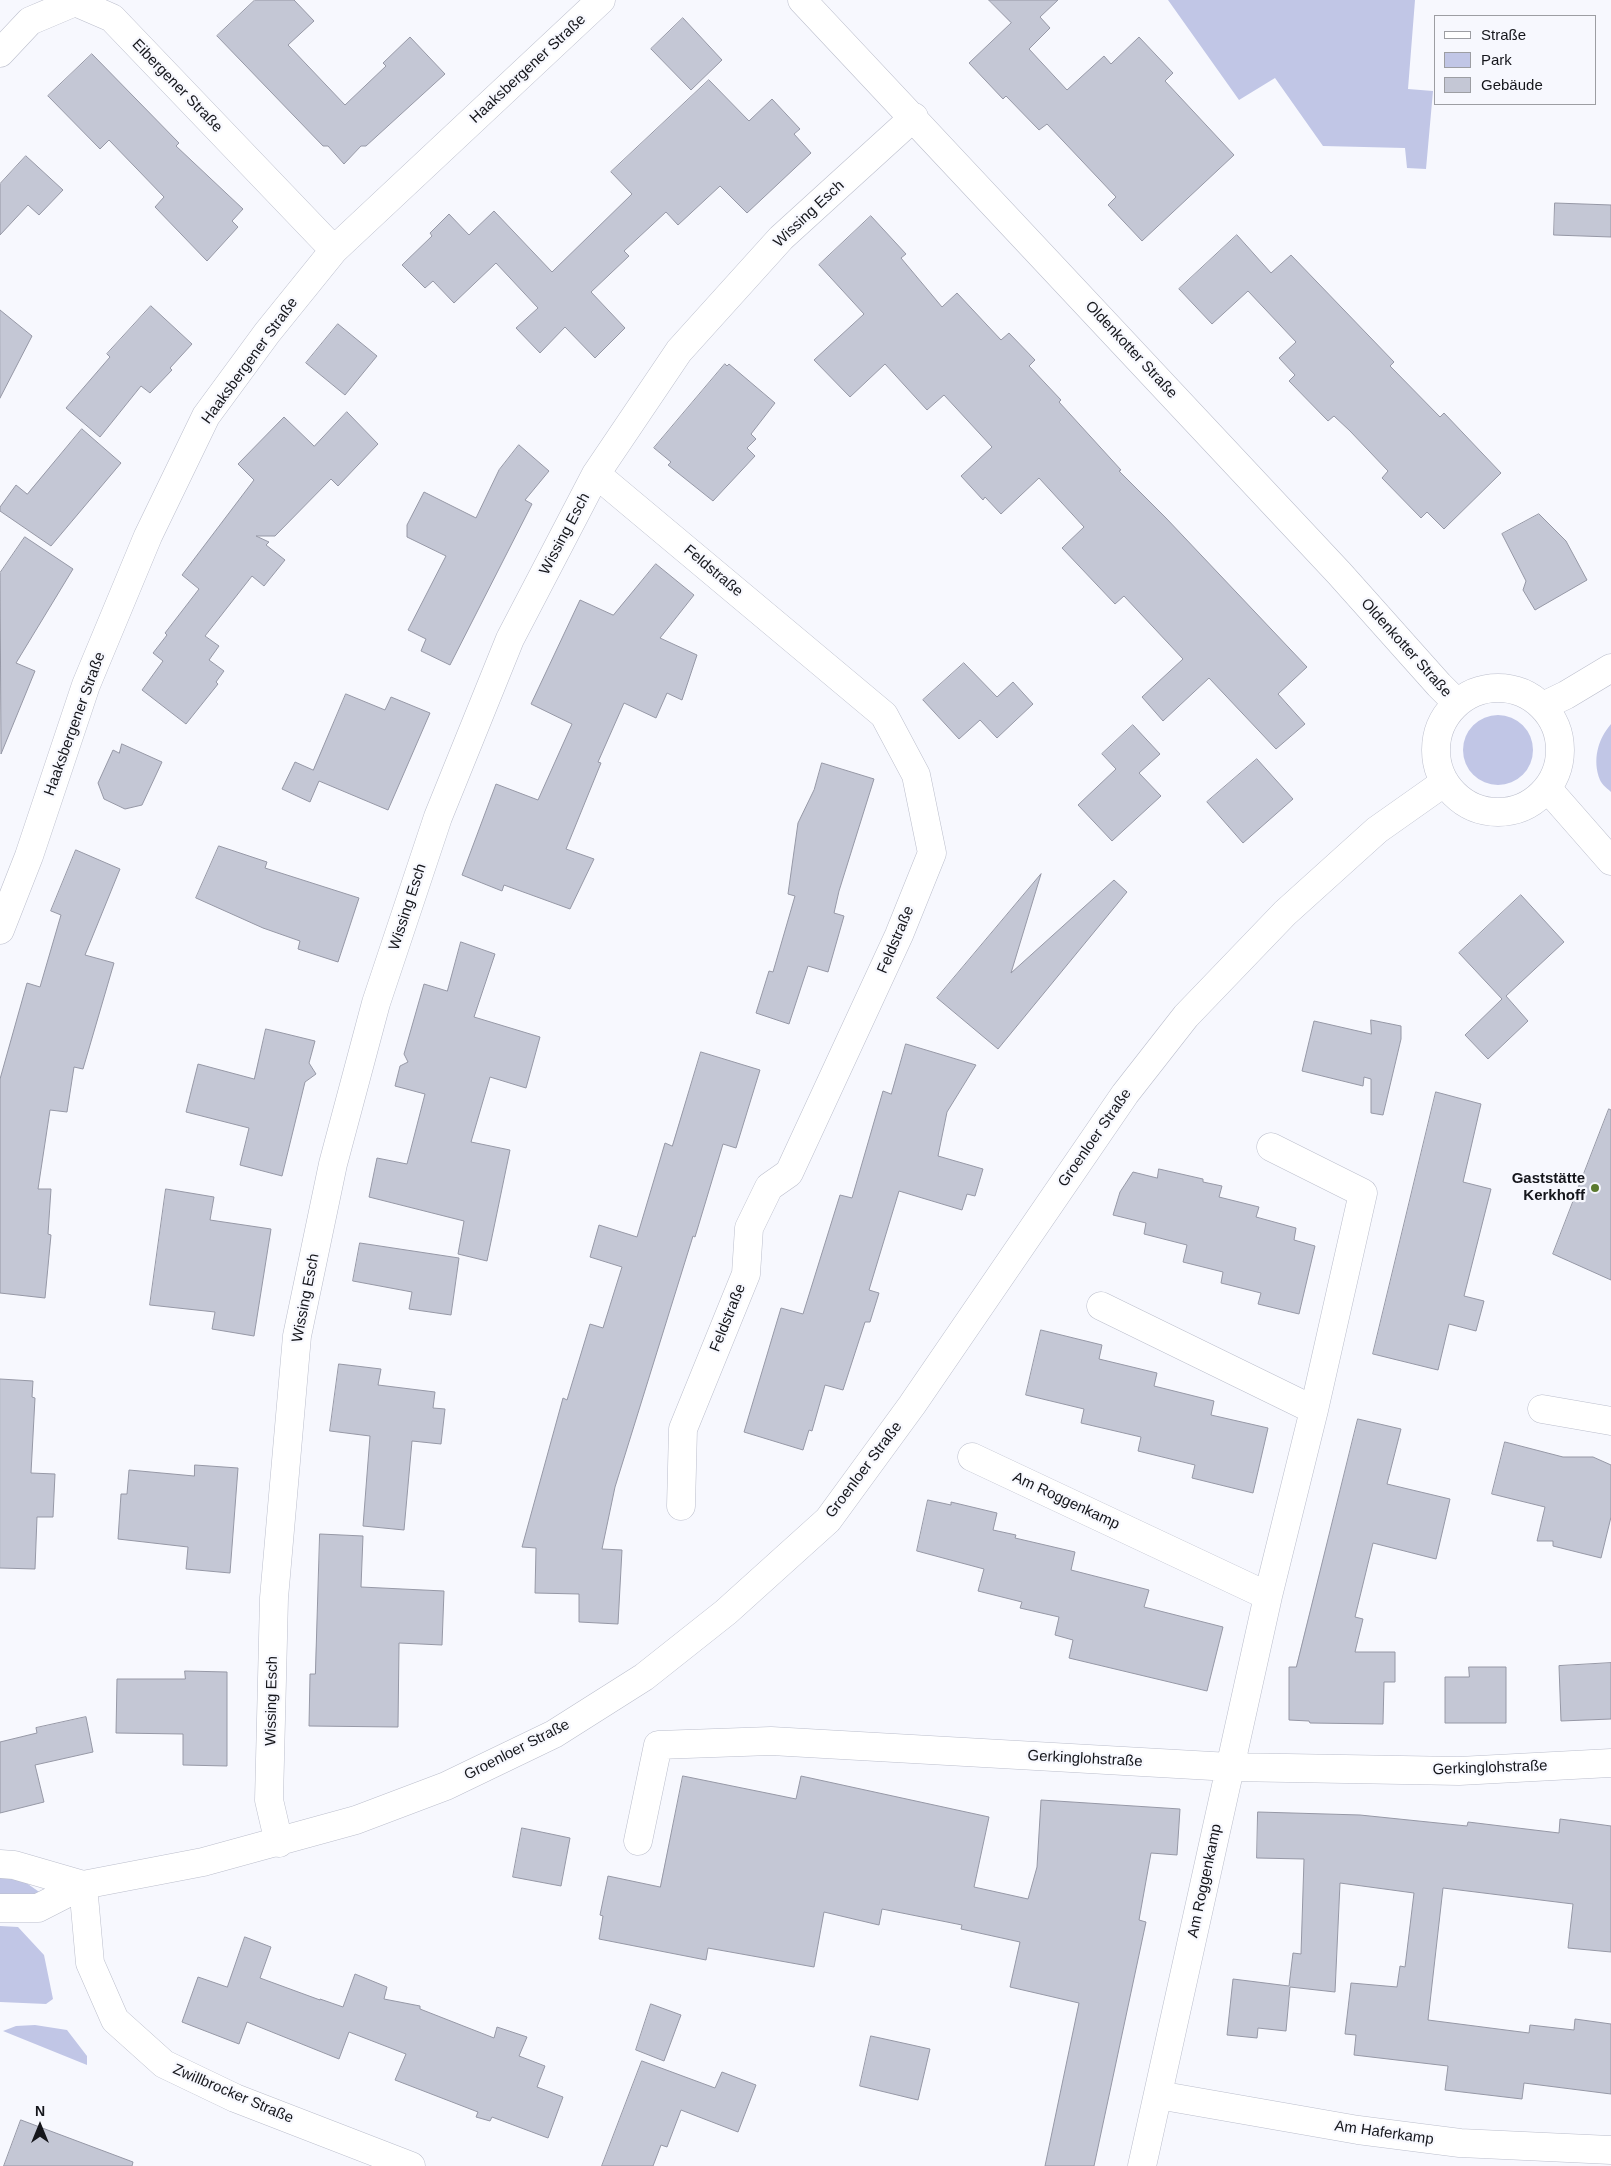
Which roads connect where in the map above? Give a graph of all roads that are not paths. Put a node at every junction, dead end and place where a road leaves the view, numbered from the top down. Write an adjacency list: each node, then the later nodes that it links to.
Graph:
1 (601, 0): 5 (street, Haaksbergener Straße)
2 (802, 0): 4 (street, Oldenkotter Straße)
3 (0, 53): 5 (street, Eibergener Straße)
4 (914, 117): 6 (street, Wissing Esch); 8 (street, Oldenkotter Straße)
5 (334, 250): 13 (street, Haaksbergener Straße)
6 (596, 474): 20 (street, Feldstraße); 25 (street, Wissing Esch)
7 (1611, 668): 9 (street)
8 (1457, 703): 9 (street); 10 (street)
9 (1543, 706): 11 (street)
10 (1445, 782): 11 (street); 25 (street, Groenloer Straße)
11 (1547, 788): 12 (street)
12 (1611, 861)
13 (0, 930)
14 (1271, 1146): 17 (street, Am Roggenkamp)
15 (1101, 1306): 17 (street)
16 (1542, 1409): 18 (street)
17 (1314, 1410): 21 (street, Am Roggenkamp)
18 (1611, 1421)
19 (972, 1456): 21 (street, Am Roggenkamp)
20 (681, 1506)
21 (1268, 1596): 23 (street, Am Roggenkamp)
22 (1611, 1763): 23 (street, Gerkinglohstraße)
23 (1230, 1767): 24 (street, Gerkinglohstraße); 29 (street, Am Roggenkamp)
24 (638, 1842)
25 (278, 1843): 27 (street, Groenloer Straße)
26 (0, 1864): 27 (street)
27 (83, 1885): 28 (street); 31 (street, Zwillbrocker Straße)
28 (0, 1908)
29 (1158, 2095): 30 (street, Am Haferkamp); 32 (street, Am Roggenkamp)
30 (1611, 2150)
31 (411, 2166)
32 (1142, 2166)

